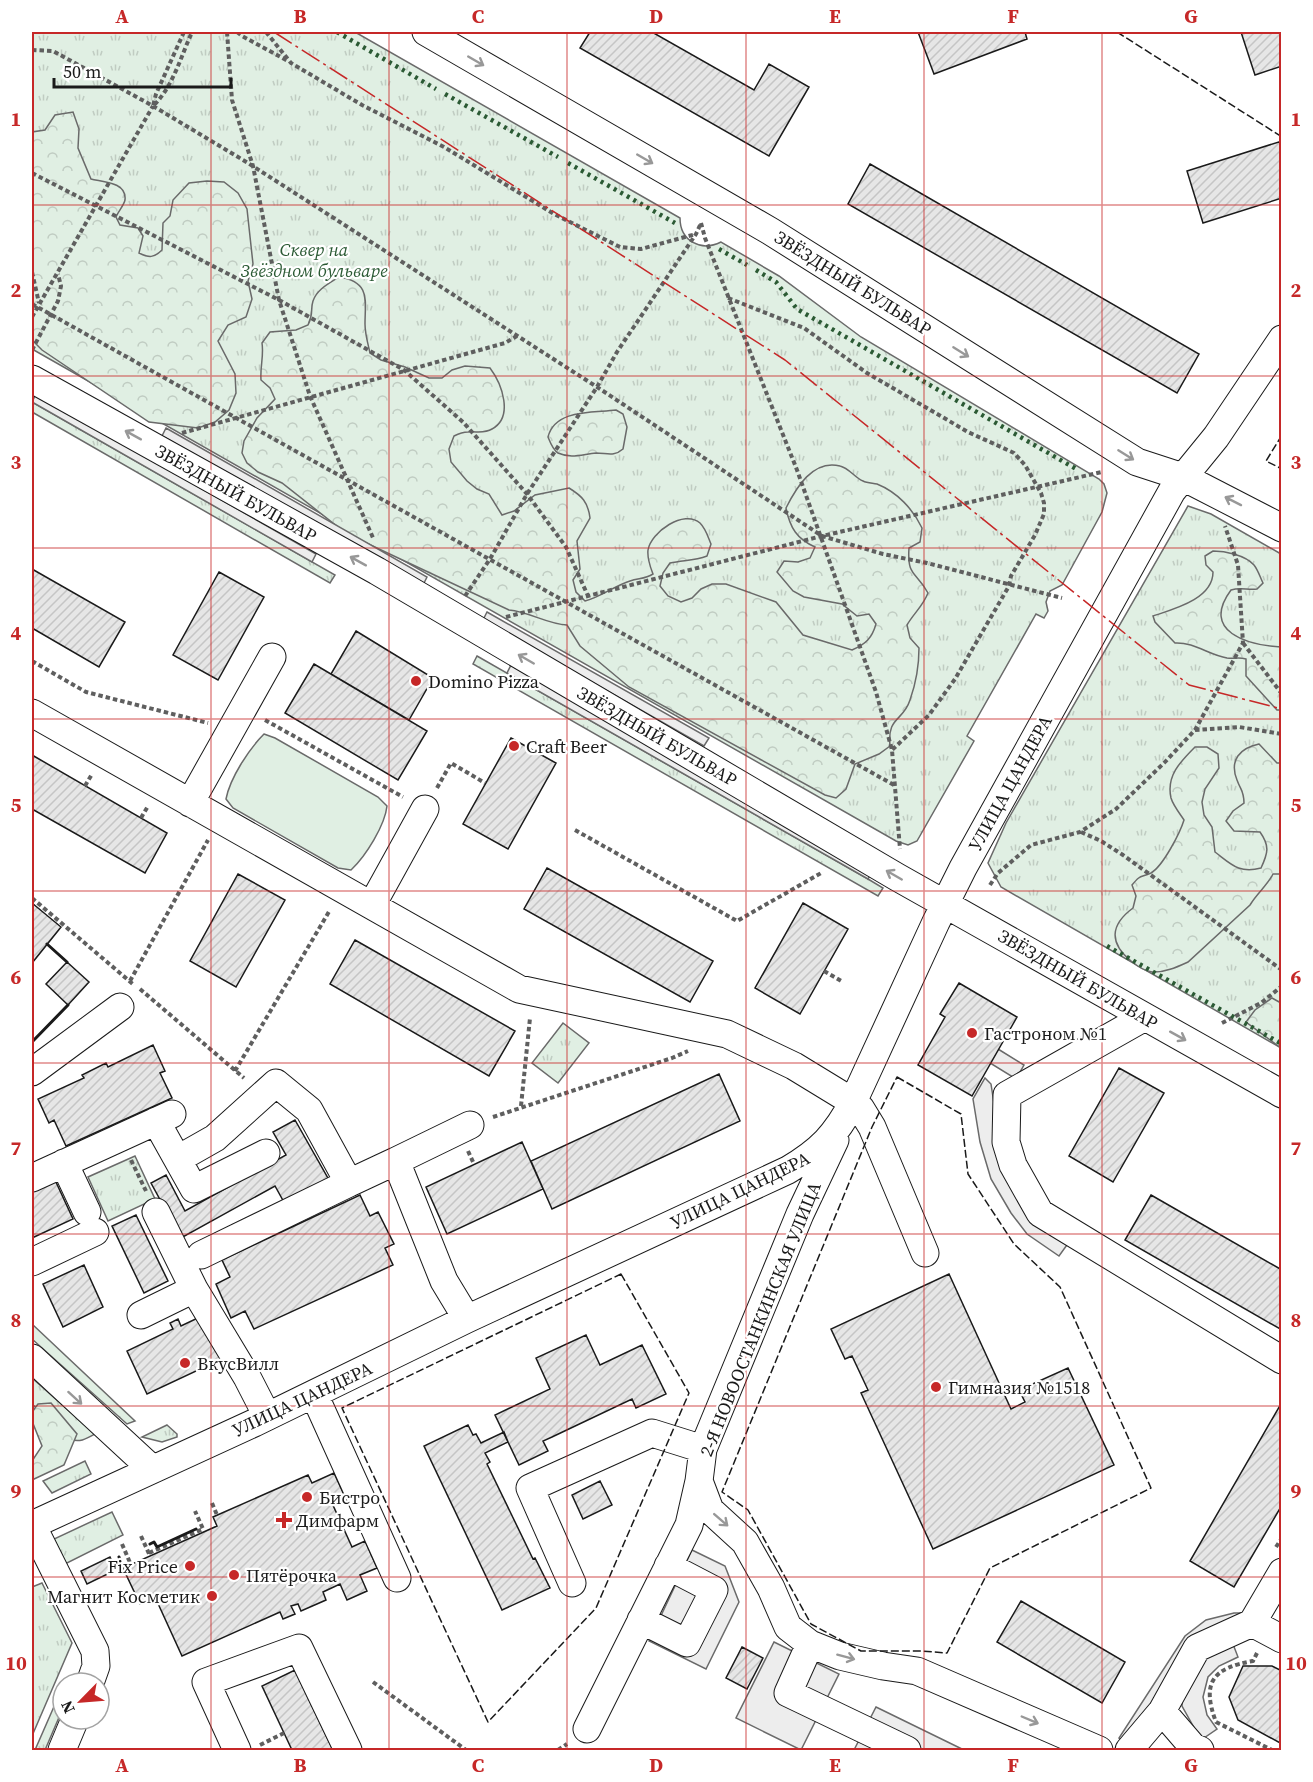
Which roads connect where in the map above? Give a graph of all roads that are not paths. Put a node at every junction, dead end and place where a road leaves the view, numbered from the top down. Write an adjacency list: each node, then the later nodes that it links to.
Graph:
1 (426, 32): 4 (street, ЗВЁЗДНЫЙ БУЛЬВАР, one-way to 4)
2 (1281, 339): 4 (street, УЛИЦА ЦАНДЕРА)
3 (32, 379): 10 (street, ЗВЁЗДНЫЙ БУЛЬВАР, one-way to 3)
4 (1183, 477): 5 (street, ЗВЁЗДНЫЙ БУЛЬВАР, one-way to 4); 10 (street, УЛИЦА ЦАНДЕРА)
5 (1281, 528)
6 (272, 657): 8 (street)
7 (32, 713): 8 (street)
8 (190, 803): 11 (street)
9 (425, 809): 11 (street)
10 (944, 904): 13 (street, ЗВЁЗДНЫЙ БУЛЬВАР); 16 (street, УЛИЦА ЦАНДЕРА)
11 (372, 905): 16 (street)
12 (120, 1007): 14 (street)
13 (1145, 1017): 15 (street, ЗВЁЗДНЫЙ БУЛЬВАР, one-way to 15); 32 (street)
14 (32, 1072)
15 (1281, 1094)
16 (848, 1111): 25 (street); 30 (street, УЛИЦА ЦАНДЕРА); 35 (street, 2-Я НОВООСТАНКИНСКАЯ УЛИЦА)
17 (470, 1125): 20 (street)
18 (266, 1153): 19 (street)
19 (178, 1159): 21 (street); 23 (street)
20 (396, 1161): 23 (street); 30 (street)
21 (64, 1163): 22 (street); 27 (street)
22 (32, 1178)
23 (349, 1183): 26 (street)
24 (156, 1212): 28 (street)
25 (924, 1253)
26 (201, 1255)
27 (32, 1262)
28 (194, 1289): 29 (street); 34 (street)
29 (141, 1315)
30 (467, 1319): 33 (street, УЛИЦА ЦАНДЕРА)
31 (32, 1358): 36 (street, one-way to 36)
32 (1281, 1360)
33 (314, 1394): 34 (street, УЛИЦА ЦАНДЕРА); 41 (street)
34 (267, 1416): 36 (street, УЛИЦА ЦАНДЕРА)
35 (703, 1449): 37 (street, 2-Я НОВООСТАНКИНСКАЯ УЛИЦА); 42 (street)
36 (152, 1469): 38 (street, УЛИЦА ЦАНДЕРА)
37 (699, 1481): 39 (street); 45 (street, 2-Я НОВООСТАНКИНСКАЯ УЛИЦА, one-way to 45)
38 (32, 1525): 46 (street)
39 (668, 1566): 43 (street); 43 (street)
40 (1281, 1572): 44 (street)
41 (397, 1578)
42 (572, 1583)
43 (641, 1620): 48 (street)
44 (1265, 1636): 47 (street)
45 (810, 1644): 50 (street, 2-Я НОВООСТАНКИНСКАЯ УЛИЦА, one-way to 50); 54 (street)
46 (94, 1671)
47 (1162, 1711): 56 (street); 57 (street)
48 (587, 1729)
49 (70, 1731): 52 (street)
50 (1063, 1743): 55 (street, 2-Я НОВООСТАНКИНСКАЯ УЛИЦА)
51 (248, 1748): 53 (street)
52 (62, 1750)
53 (348, 1750)
54 (907, 1750)
55 (1099, 1750)
56 (1129, 1750)
57 (1200, 1750)

